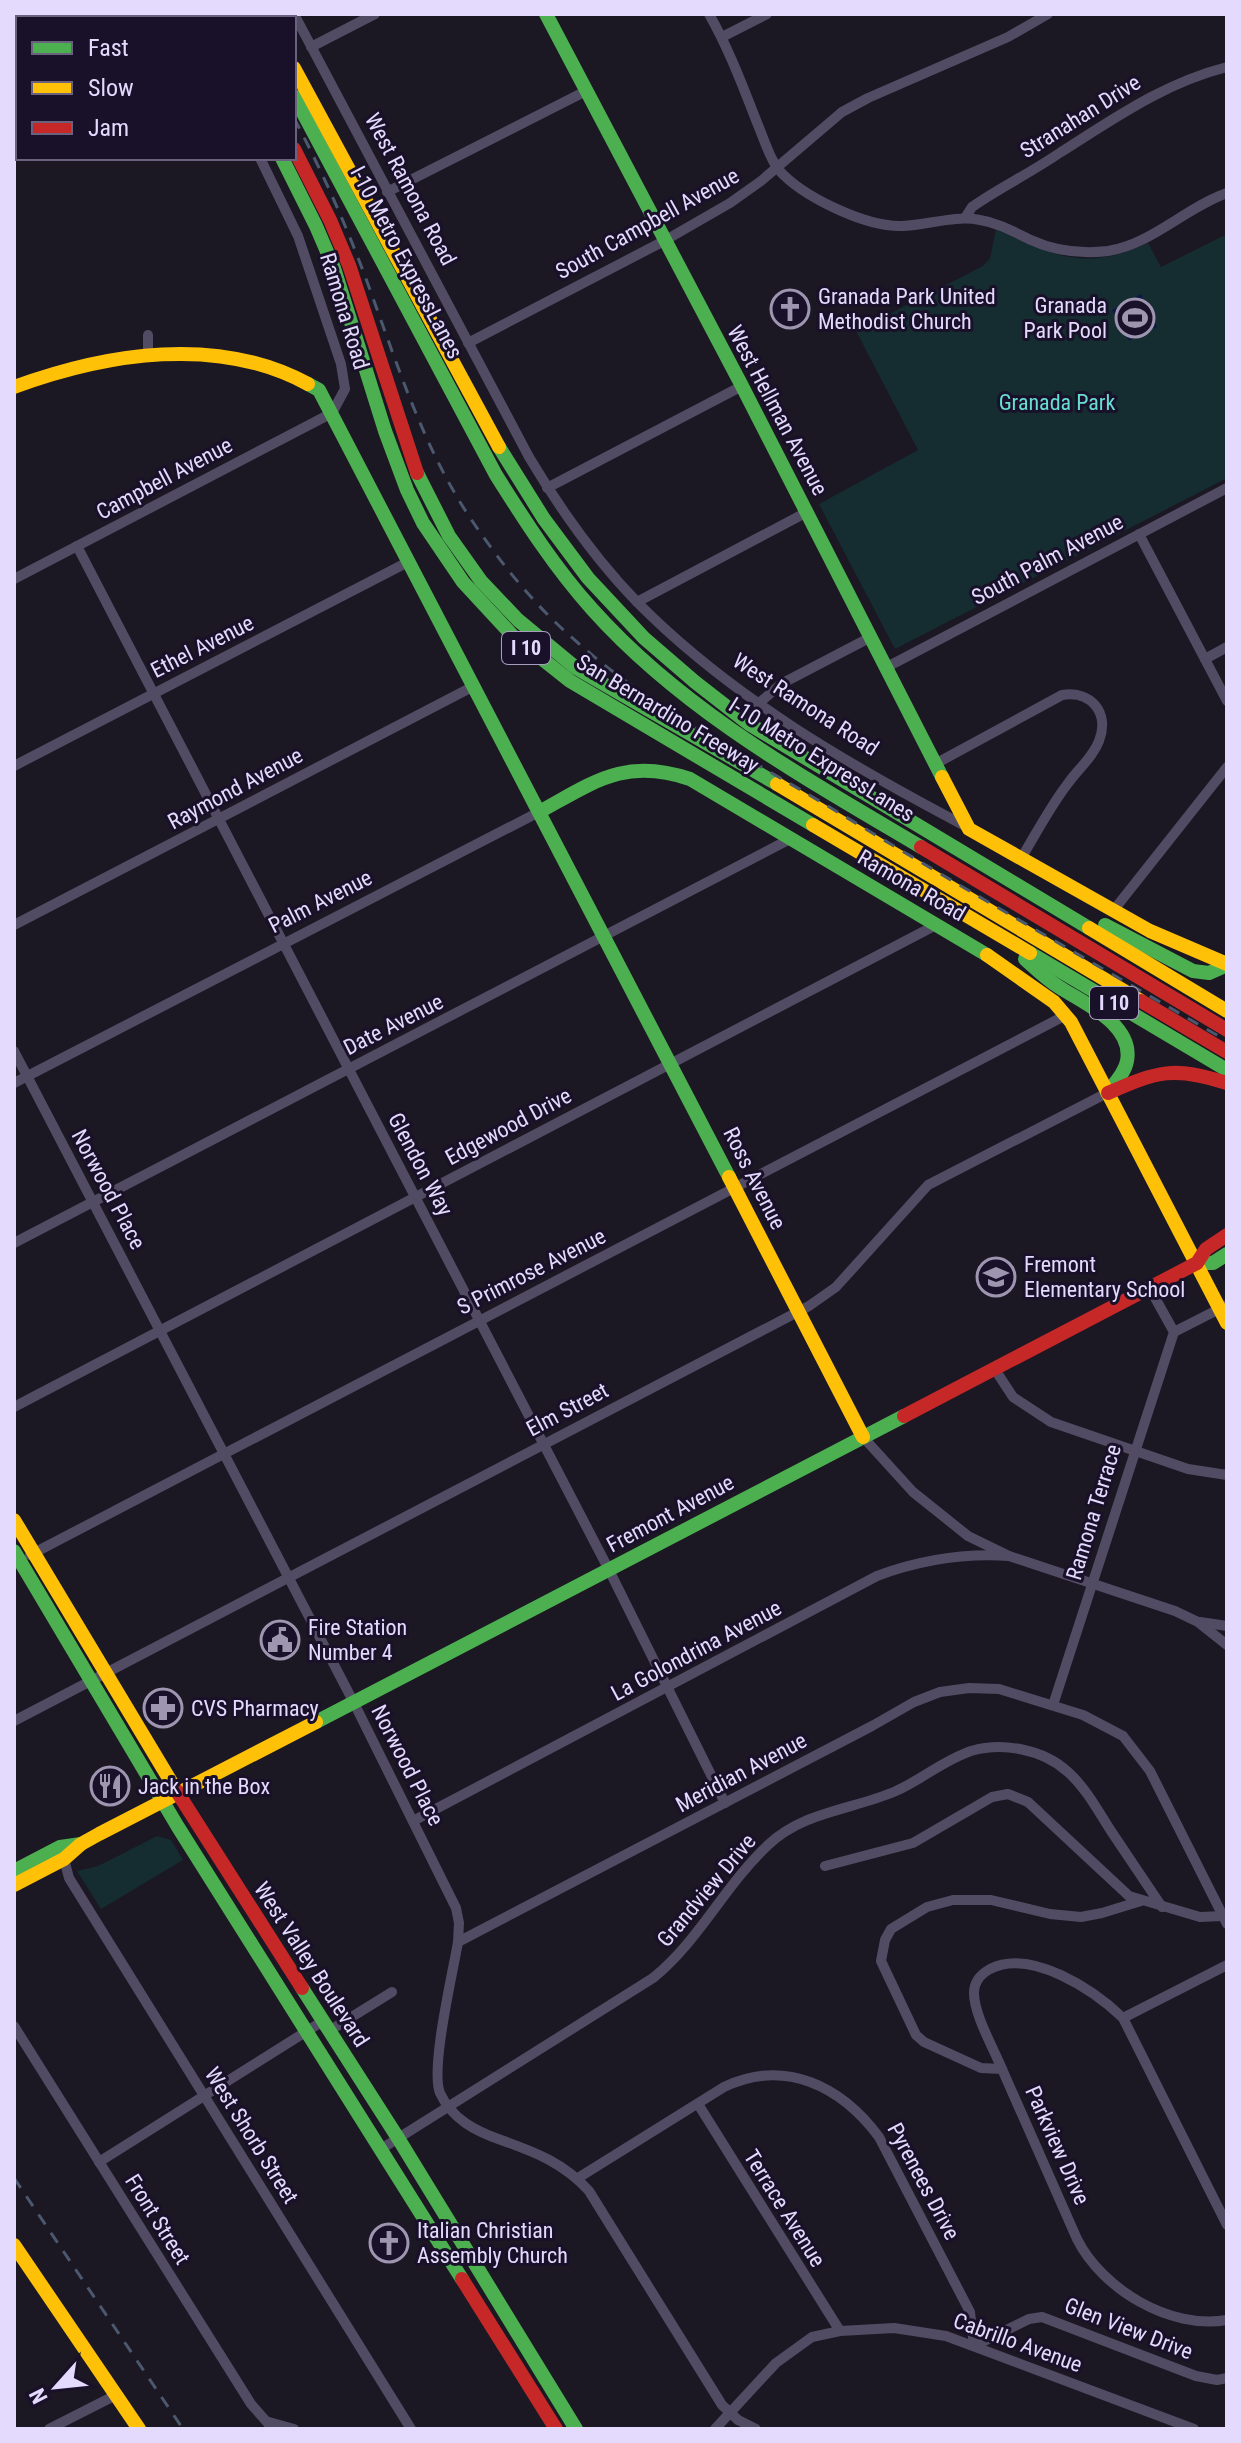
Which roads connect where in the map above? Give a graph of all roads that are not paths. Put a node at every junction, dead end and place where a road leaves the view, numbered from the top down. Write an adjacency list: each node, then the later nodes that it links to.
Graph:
1 (375, 14): 8 (street)
2 (546, 14): 11 (main road, West Hellman Avenue)
3 (709, 14): 7 (street)
4 (767, 14): 7 (street)
5 (1048, 14): 16 (street, South Campbell Avenue)
6 (296, 18): 8 (street, West Ramona Road)
7 (722, 37): 16 (street)
8 (311, 47): 17 (street, West Ramona Road)
9 (1227, 67): 19 (street, Stranahan Drive)
10 (296, 72): 38 (main road, San Bernardino Freeway / I 10)
11 (586, 91): 17 (street); 20 (main road, West Hellman Avenue)
12 (296, 100): 35 (main road, I-10 Metro ExpressLanes)
13 (296, 153): 68 (main road, I-10 Metro ExpressLanes)
14 (261, 160): 26 (street, Ramona Road)
15 (283, 160): 58 (main road, San Bernardino Freeway / I 10)
16 (776, 167): 19 (street); 20 (street, South Campbell Avenue)
17 (387, 192): 22 (street, West Ramona Road)
18 (1227, 193): 19 (street)
19 (965, 218)
20 (664, 241): 22 (street, South Campbell Avenue); 24 (main road, West Hellman Avenue)
21 (148, 335): 23 (street)
22 (468, 343): 27 (street, West Ramona Road)
23 (148, 354): 25 (main road); 26 (main road)
24 (742, 386): 27 (street); 29 (main road, West Hellman Avenue)
25 (14, 387)
26 (332, 413): 31 (street, Campbell Avenue); 32 (main road)
27 (547, 488): 34 (street, West Ramona Road)
28 (1227, 488): 30 (street, South Palm Avenue)
29 (807, 512): 34 (street); 36 (main road, West Hellman Avenue)
30 (1139, 534): 39 (street); 40 (street, South Palm Avenue)
31 (77, 546): 33 (street, Campbell Avenue); 42 (street, Glendon Way)
32 (408, 562): 41 (main road, Ross Avenue); 42 (street, Ethel Avenue)
33 (14, 579)
34 (637, 602): 44 (street, West Ramona Road)
35 (608, 626): 38 (main road); 63 (main road, I-10 Metro ExpressLanes)
36 (871, 637): 40 (main road, West Hellman Avenue); 44 (street)
37 (1227, 647): 39 (street)
38 (655, 648): 52 (main road, San Bernardino Freeway / I 10)
39 (1205, 659): 43 (street)
40 (887, 667): 45 (main road, West Hellman Avenue)
41 (474, 686): 49 (main road, Ross Avenue); 50 (street, Raymond Avenue)
42 (153, 693): 46 (street, Ethel Avenue); 50 (street, Glendon Way)
43 (1227, 701)
44 (758, 704): 51 (street, West Ramona Road)
45 (937, 763): 51 (main road, West Hellman Avenue); 54 (street)
46 (14, 766)
47 (650, 767): 49 (main road, Palm Avenue); 53 (main road, Ramona Road)
48 (1227, 767): 55 (street)
49 (539, 812): 59 (main road, Ross Avenue); 60 (street, Palm Avenue)
50 (218, 819): 56 (street, Raymond Avenue); 60 (street, Glendon Way)
51 (969, 829): 54 (main road, West Ramona Road)
52 (936, 837): 61 (main road); 62 (main road, San Bernardino Freeway / I 10)
53 (790, 839): 57 (main road, Ramona Road); 59 (street, Date Avenue)
54 (1022, 857): 55 (main road, West Ramona Road)
55 (1113, 911): 61 (main road, West Ramona Road)
56 (14, 925)
57 (936, 925): 65 (main road, Ramona Road); 69 (street, Edgewood Drive)
58 (1000, 935): 71 (main road, San Bernardino Freeway / I 10); 75 (main road)
59 (605, 937): 69 (main road, Ross Avenue); 70 (street, Date Avenue)
60 (284, 945): 70 (street, Glendon Way); 72 (street, Palm Avenue)
61 (1227, 964)
62 (1149, 965): 63 (main road); 64 (main road, San Bernardino Freeway / I 10)
63 (1194, 1011): 66 (main road, I-10 Metro ExpressLanes)
64 (1227, 1011)
65 (1066, 1015): 75 (main road, Ramona Road); 76 (street, S Primrose Avenue)
66 (1227, 1030)
67 (14, 1051): 72 (street, Norwood Place)
68 (1227, 1052)
69 (671, 1064): 76 (main road, Ross Avenue); 77 (street, Edgewood Drive)
70 (349, 1069): 77 (street, Glendon Way); 78 (street, Date Avenue)
71 (1227, 1070)
72 (28, 1077): 73 (street, Palm Avenue); 78 (street, Norwood Place)
73 (14, 1083)
74 (1227, 1083): 75 (main road)
75 (1107, 1093): 82 (main road); 85 (street, Elm Street)
76 (736, 1188): 85 (main road, Ross Avenue); 86 (street, S Primrose Avenue)
77 (415, 1197): 86 (street, Glendon Way); 88 (street, Edgewood Drive)
78 (93, 1202): 80 (street, Date Avenue); 88 (street, Norwood Place)
79 (1227, 1235): 82 (main road, Fremont Avenue)
80 (14, 1243)
81 (1227, 1254): 82 (main road, Fremont Avenue)
82 (1197, 1263): 83 (main road, Fremont Avenue); 84 (main road)
83 (1149, 1287): 89 (street); 90 (main road, Fremont Avenue)
84 (1224, 1307): 87 (main road); 89 (street)
85 (799, 1311): 92 (main road, Ross Avenue); 93 (street, Elm Street)
86 (480, 1320): 93 (street, Glendon Way); 95 (street, S Primrose Avenue)
87 (1227, 1323)
88 (159, 1330): 91 (street, Edgewood Drive); 95 (street, Norwood Place)
89 (1174, 1332): 94 (street, Ramona Terrace)
90 (994, 1368): 92 (main road, Fremont Avenue); 94 (street)
91 (14, 1407)
92 (863, 1437): 99 (street, Ross Avenue); 101 (main road, Fremont Avenue)
93 (544, 1444): 101 (street, Glendon Way); 102 (street, Elm Street)
94 (1134, 1452): 96 (street); 103 (street, Ramona Terrace)
95 (224, 1454): 98 (street, S Primrose Avenue); 102 (street, Norwood Place)
96 (1227, 1475)
97 (14, 1520): 98 (main road, West Valley Boulevard)
98 (34, 1553): 100 (street, S Primrose Avenue); 107 (main road, West Valley Boulevard)
99 (1009, 1556): 103 (street, Ross Avenue); 109 (street, La Golondrina Avenue)
100 (16, 1558): 108 (main road, West Valley Boulevard)
101 (609, 1570): 109 (street, Glendon Way); 110 (main road, Fremont Avenue)
102 (288, 1578): 107 (street, Elm Street); 110 (street, Norwood Place)
103 (1093, 1582): 104 (street, Ross Avenue); 111 (street, Ramona Terrace)
104 (1198, 1622): 105 (street); 106 (street, Ross Avenue)
105 (1227, 1626)
106 (1227, 1645)
107 (106, 1672): 108 (street, Elm Street); 113 (main road, West Valley Boulevard)
108 (91, 1680): 112 (street, Elm Street); 114 (main road, West Valley Boulevard)
109 (668, 1687): 115 (street, Glendon Way); 116 (street, La Golondrina Avenue)
110 (354, 1703): 113 (main road, Fremont Avenue); 116 (street, Norwood Place)
111 (1053, 1705): 115 (street, Meridian Avenue); 124 (street, Meridian Avenue)
112 (14, 1721)
113 (178, 1794): 114 (main road, Fremont Avenue); 130 (main road, West Valley Boulevard)
114 (163, 1801): 117 (main road, Fremont Avenue); 131 (main road, West Valley Boulevard)
115 (725, 1803): 125 (street, Meridian Avenue)
116 (413, 1821): 125 (street, Norwood Place)
117 (81, 1844): 118 (main road); 120 (main road)
118 (64, 1859): 121 (main road); 133 (street, West Shorb Street)
119 (825, 1866): 122 (street)
120 (14, 1871)
121 (14, 1885)
122 (1141, 1901): 123 (street); 132 (street, Parkview Drive)
123 (1162, 1907): 124 (street); 135 (street, Grandview Drive)
124 (1225, 1920)
125 (458, 1942): 135 (street, Norwood Place)
126 (1227, 1965): 128 (street)
127 (392, 1992): 130 (street)
128 (1123, 2018): 132 (street); 140 (street)
129 (14, 2026): 138 (street, Front Street)
130 (326, 2026): 131 (street); 136 (main road, West Valley Boulevard)
131 (307, 2031): 133 (street); 137 (main road, West Valley Boulevard)
132 (1002, 2069): 143 (street, Parkview Drive)
133 (205, 2096): 138 (street); 154 (street, West Shorb Street)
134 (698, 2104): 139 (street, Pyrenees Drive); 144 (street, Terrace Avenue); 146 (street, Pyrenees Drive)
135 (450, 2106): 136 (street, Grandview Drive); 139 (street, Norwood Place)
136 (398, 2138): 137 (street, Grandview Drive); 145 (main road, West Valley Boulevard)
137 (381, 2149): 142 (main road, West Valley Boulevard)
138 (99, 2162): 150 (street, Front Street)
139 (578, 2178): 149 (street, Norwood Place)
140 (1227, 2225)
141 (14, 2245): 148 (main road)
142 (478, 2304): 145 (main road); 155 (main road, West Valley Boulevard)
143 (1227, 2320)
144 (840, 2331): 146 (street, Cabrillo Avenue); 149 (street, Cabrillo Avenue)
145 (520, 2338): 156 (main road, West Valley Boulevard)
146 (974, 2346): 147 (street, Glen View Drive); 159 (street, Cabrillo Avenue)
147 (1227, 2378)
148 (116, 2395): 151 (street); 152 (main road)
149 (730, 2413): 157 (street, Cabrillo Avenue); 158 (street, Norwood Place)
150 (270, 2425): 153 (street)
151 (49, 2429)
152 (139, 2429)
153 (294, 2429)
154 (411, 2429)
155 (556, 2429)
156 (576, 2429)
157 (715, 2429)
158 (756, 2429)
159 (1194, 2429)

